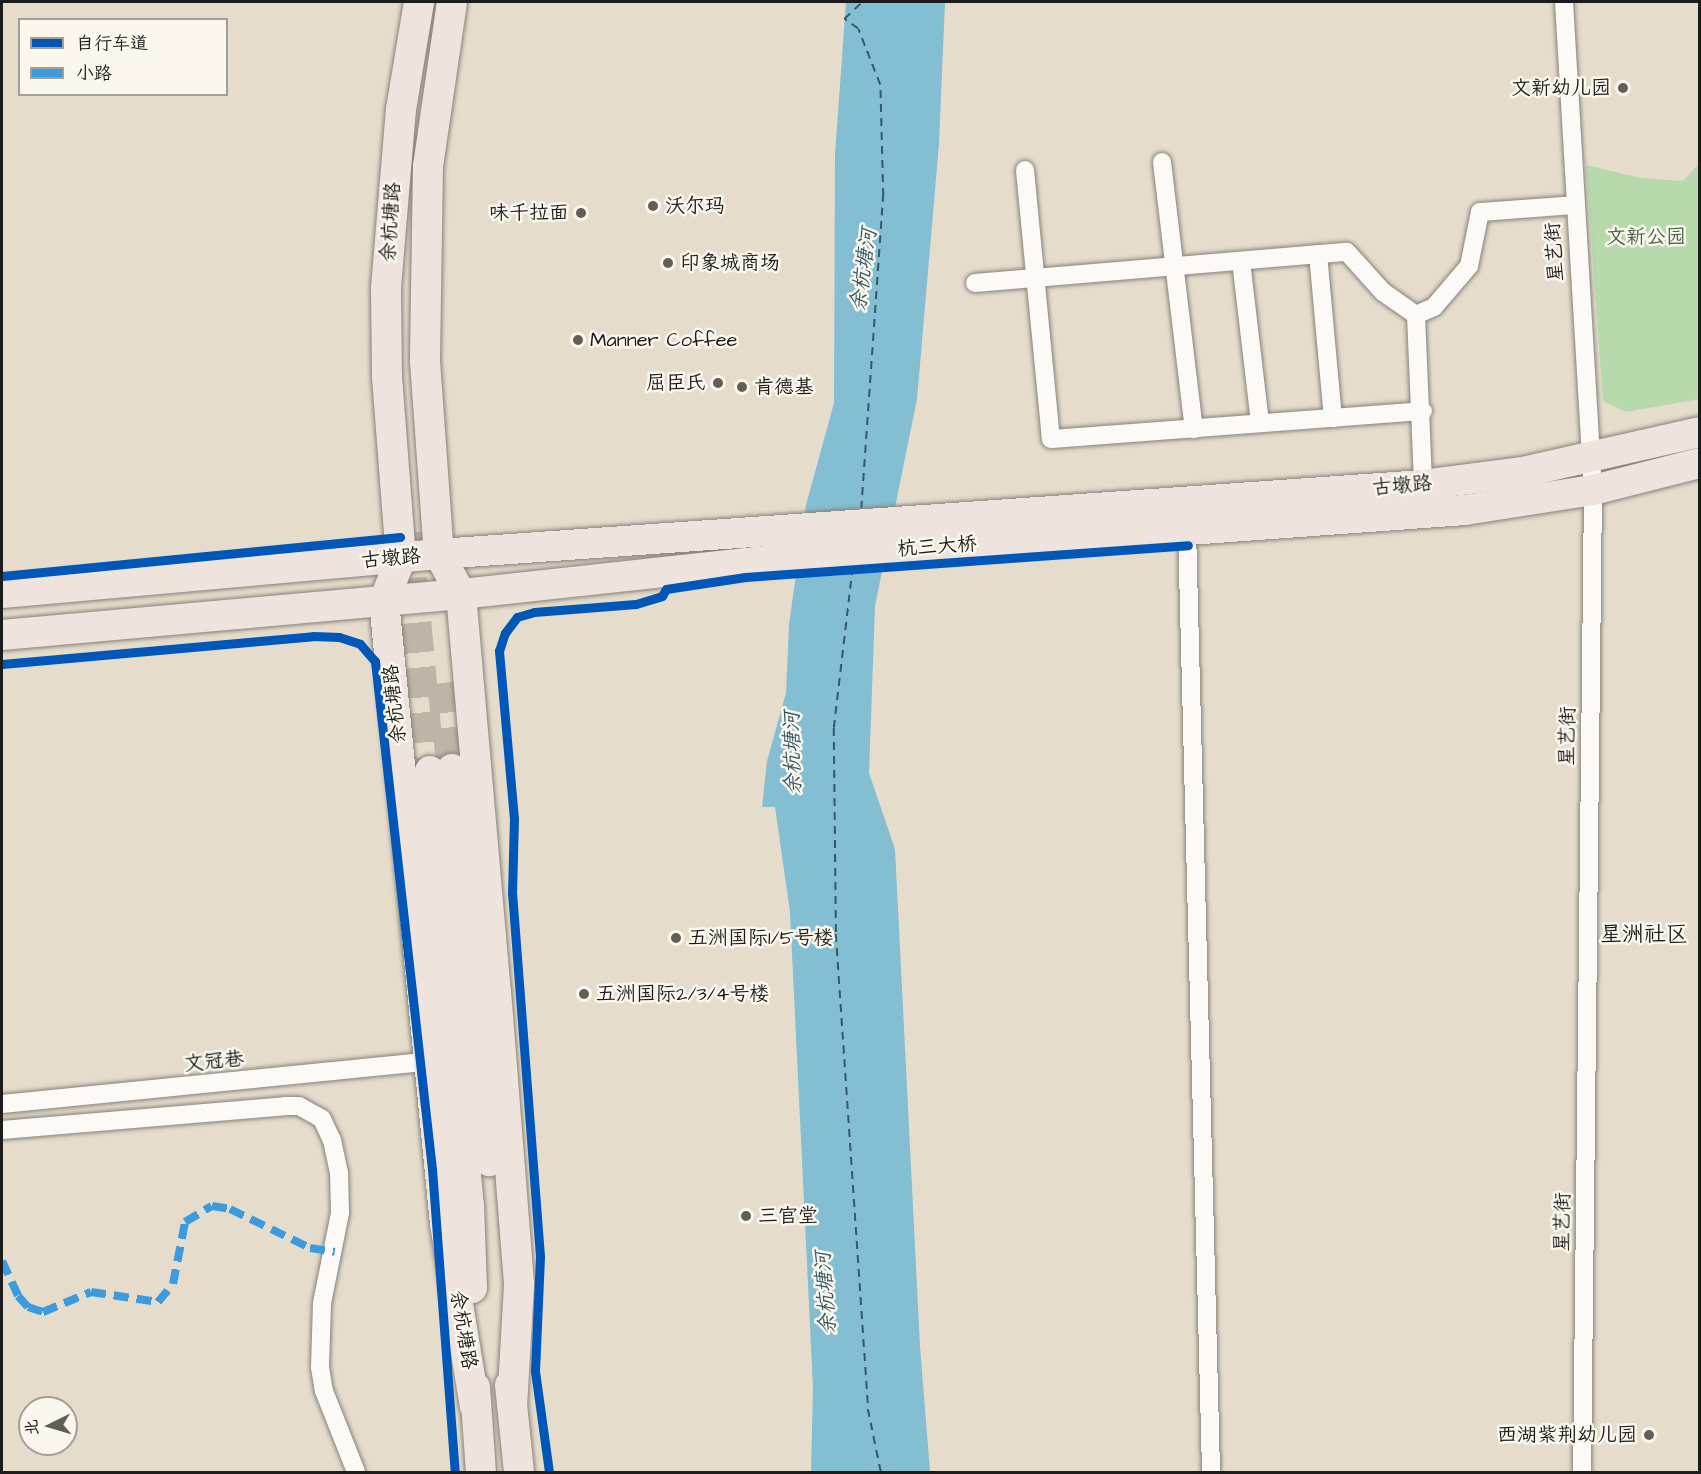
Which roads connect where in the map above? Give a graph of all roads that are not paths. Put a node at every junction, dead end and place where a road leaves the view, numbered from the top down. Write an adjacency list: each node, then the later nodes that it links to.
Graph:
1 (419, 2): 26 (main road, 余杭塘路)
2 (452, 2): 25 (main road, 余杭塘路)
3 (1564, 2): 6 (street, 星艺街)
4 (1162, 162): 9 (street)
5 (1025, 170): 10 (street)
6 (1575, 205): 12 (street); 18 (street, 星艺街)
7 (1318, 254): 8 (street); 12 (street); 14 (street)
8 (1241, 261): 9 (street); 15 (street)
9 (1174, 266): 10 (street); 16 (street)
10 (1035, 278): 11 (street); 16 (street)
11 (975, 283)
12 (1416, 315): 13 (street)
13 (1423, 411): 14 (street); 20 (street)
14 (1333, 418): 15 (street)
15 (1260, 423): 16 (street)
16 (1194, 429)
17 (1700, 432): 18 (main road, 古墩路)
18 (1590, 459): 20 (main road, 古墩路); 21 (street, 星艺街)
19 (1700, 463): 21 (main road, 古墩路)
20 (1424, 484): 22 (main road, 古墩路)
21 (1593, 490): 24 (main road, 古墩路); 41 (street, 星艺街)
22 (1101, 521): 23 (main road, 杭三大桥); 24 (main road, 古墩路); 27 (main road, 杭三大桥)
23 (781, 529): 25 (main road, 古墩路)
24 (1187, 529): 40 (street)
25 (439, 554): 26 (main road, 古墩路); 29 (main road, 余杭塘路)
26 (401, 558): 28 (main road, 古墩路); 30 (main road, 余杭塘路)
27 (773, 560): 29 (main road, 古墩路)
28 (2, 593)
29 (461, 594): 30 (main road, 古墩路); 35 (main road, 余杭塘路)
30 (384, 601): 31 (main road, 古墩路); 32 (main road, 余杭塘路)
31 (2, 634)
32 (431, 1062): 33 (street, 文冠巷); 36 (main road, 余杭塘路)
33 (2, 1104)
34 (2, 1130): 37 (street)
35 (512, 1405): 36 (main road, 余杭塘路); 39 (main road, 余杭塘路)
36 (475, 1407): 38 (main road, 余杭塘路)
37 (356, 1473)
38 (481, 1473)
39 (519, 1473)
40 (1211, 1473)
41 (1582, 1473)

